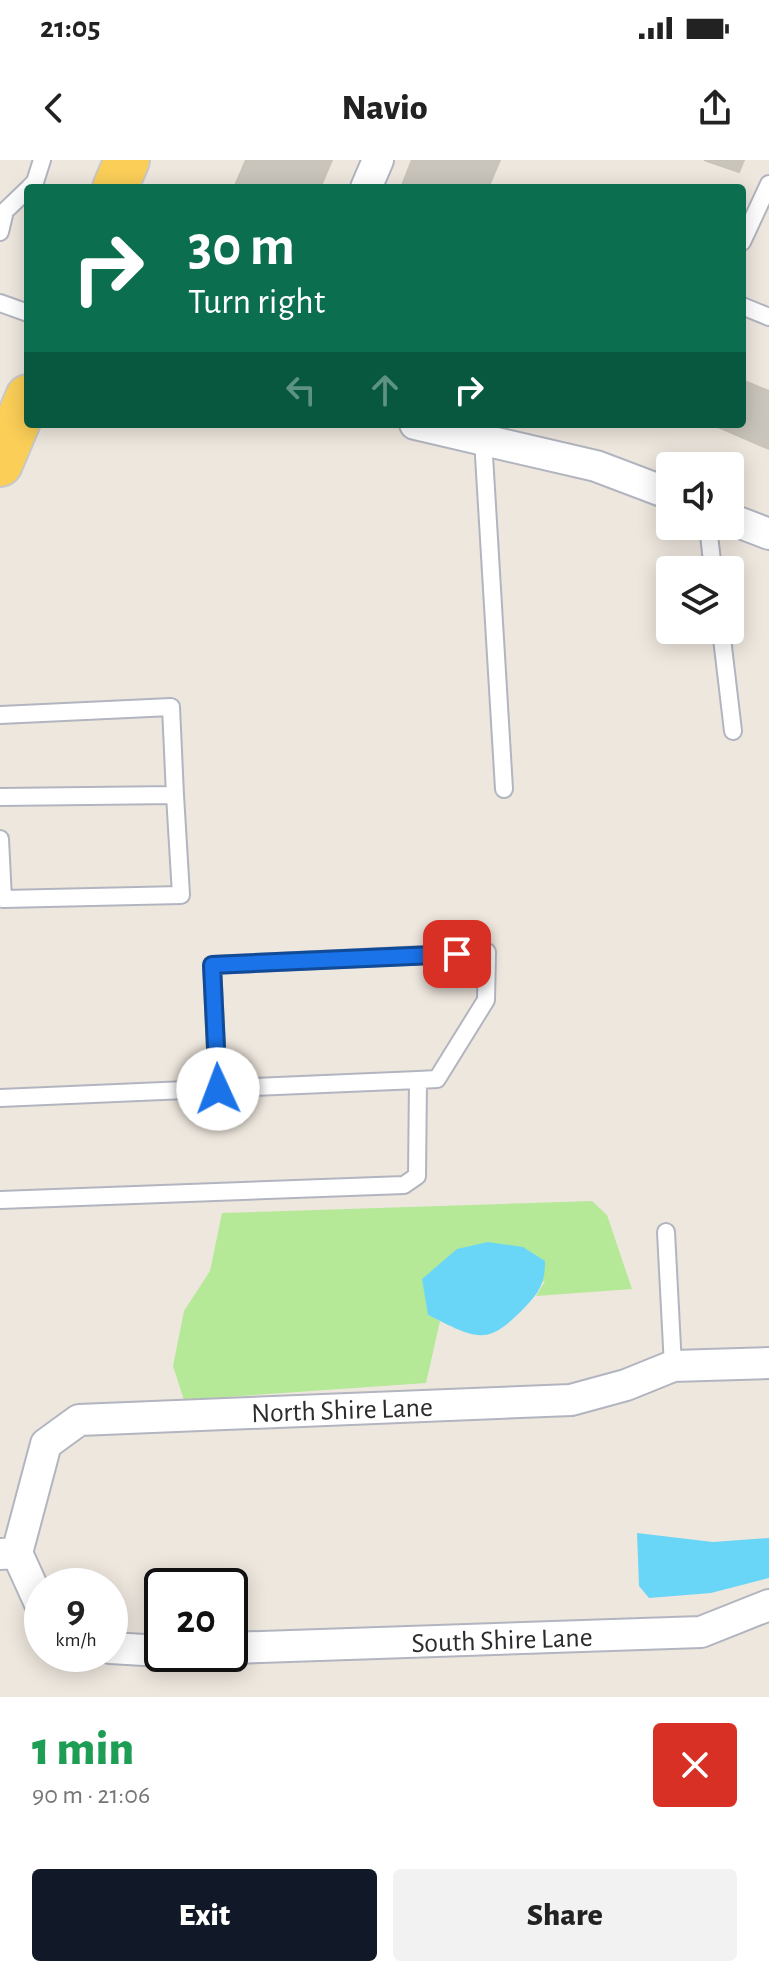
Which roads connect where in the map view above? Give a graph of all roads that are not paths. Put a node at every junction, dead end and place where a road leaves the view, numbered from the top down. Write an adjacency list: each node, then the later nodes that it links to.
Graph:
1 (42, 160): 4 (lane)
2 (127, 160): 5 (main road)
3 (378, 160): 6 (street)
4 (30, 184)
5 (117, 184)
6 (368, 184)
7 (769, 184): 10 (lane)
8 (24, 192): 9 (lane)
9 (0, 232)
10 (746, 233)
11 (0, 303): 13 (lane)
12 (746, 308): 14 (lane)
13 (24, 312)
14 (769, 317)
15 (24, 407): 18 (main road)
16 (433, 428): 17 (street)
17 (483, 439): 19 (street); 25 (lane)
18 (0, 464)
19 (656, 489)
20 (744, 524): 21 (street)
21 (769, 534)
22 (723, 644): 24 (lane)
23 (0, 715): 26 (lane)
24 (733, 731)
25 (504, 789)
26 (175, 795): 27 (lane); 28 (lane)
27 (0, 797)
28 (0, 839)
29 (418, 1080): 30 (lane); 30 (lane); 32 (lane)
30 (218, 1089): 31 (lane)
31 (0, 1098)
32 (0, 1200)
33 (666, 1232): 35 (lane)
34 (769, 1363): 35 (street, North Shire Lane)
35 (673, 1366): 36 (street, North Shire Lane)
36 (8, 1554): 37 (street)
37 (24, 1579)
38 (769, 1605): 39 (street, South Shire Lane)
39 (248, 1647)

